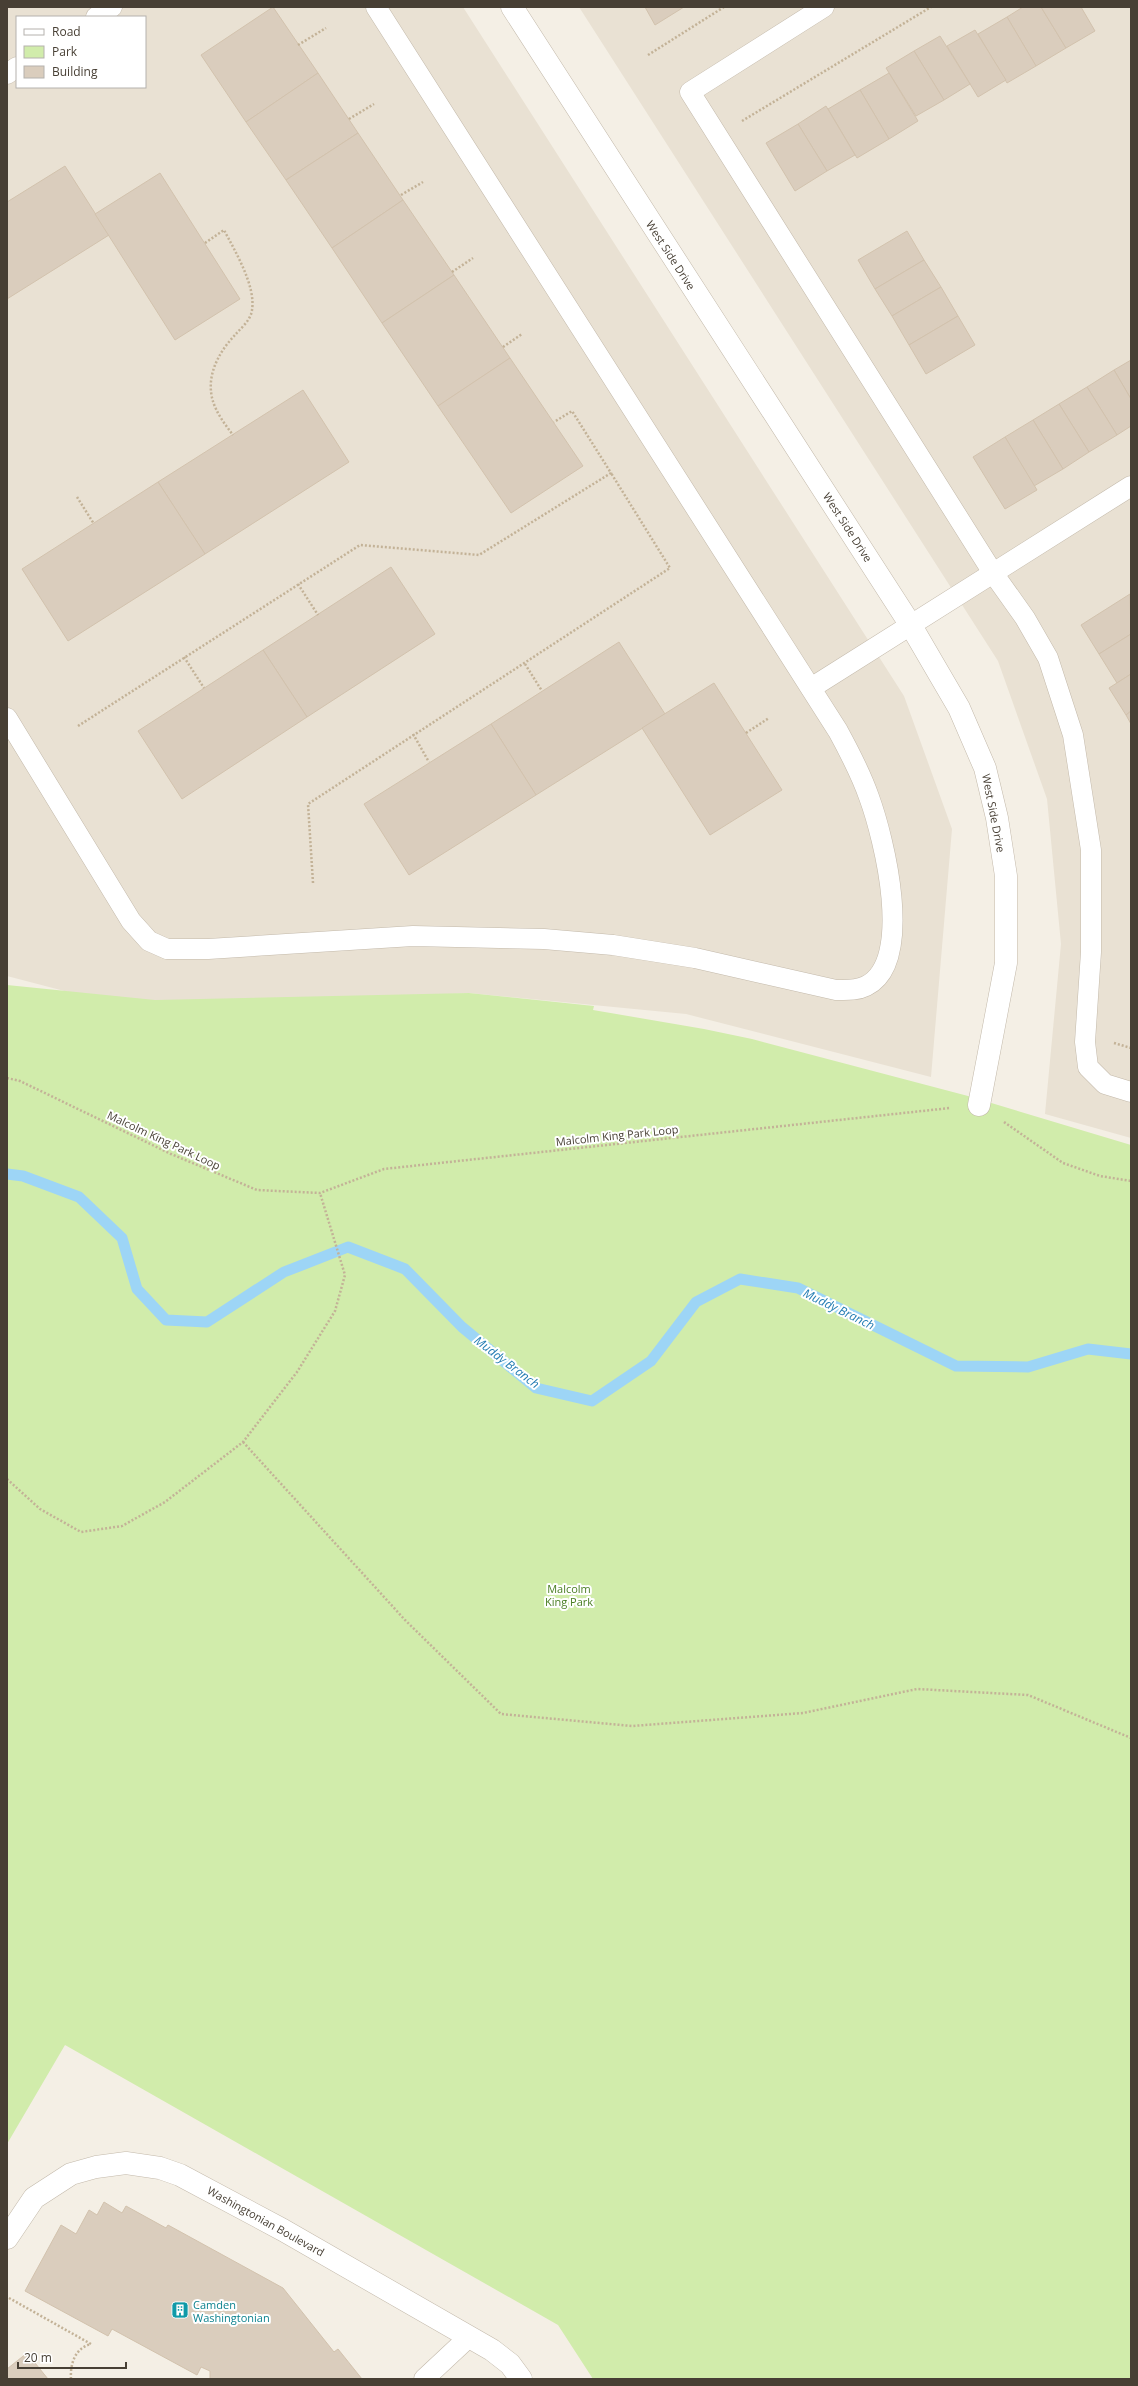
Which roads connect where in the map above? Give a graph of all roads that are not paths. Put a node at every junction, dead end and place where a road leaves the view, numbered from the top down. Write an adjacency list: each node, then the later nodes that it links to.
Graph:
1 (112, 7): 5 (lane)
2 (376, 7): 11 (lane)
3 (512, 7): 10 (street, West Side Drive)
4 (824, 7): 9 (lane)
5 (98, 16)
6 (16, 68): 7 (lane)
7 (7, 74)
8 (1131, 486): 9 (lane)
9 (993, 573): 10 (lane); 13 (lane)
10 (910, 624): 11 (lane); 14 (street, West Side Drive)
11 (811, 688): 12 (lane)
12 (7, 718)
13 (1131, 1092)
14 (979, 1105)
15 (7, 2238): 16 (street, Washingtonian Boulevard)
16 (469, 2337): 17 (lane); 18 (street, Washingtonian Boulevard)
17 (424, 2379)
18 (521, 2379)

